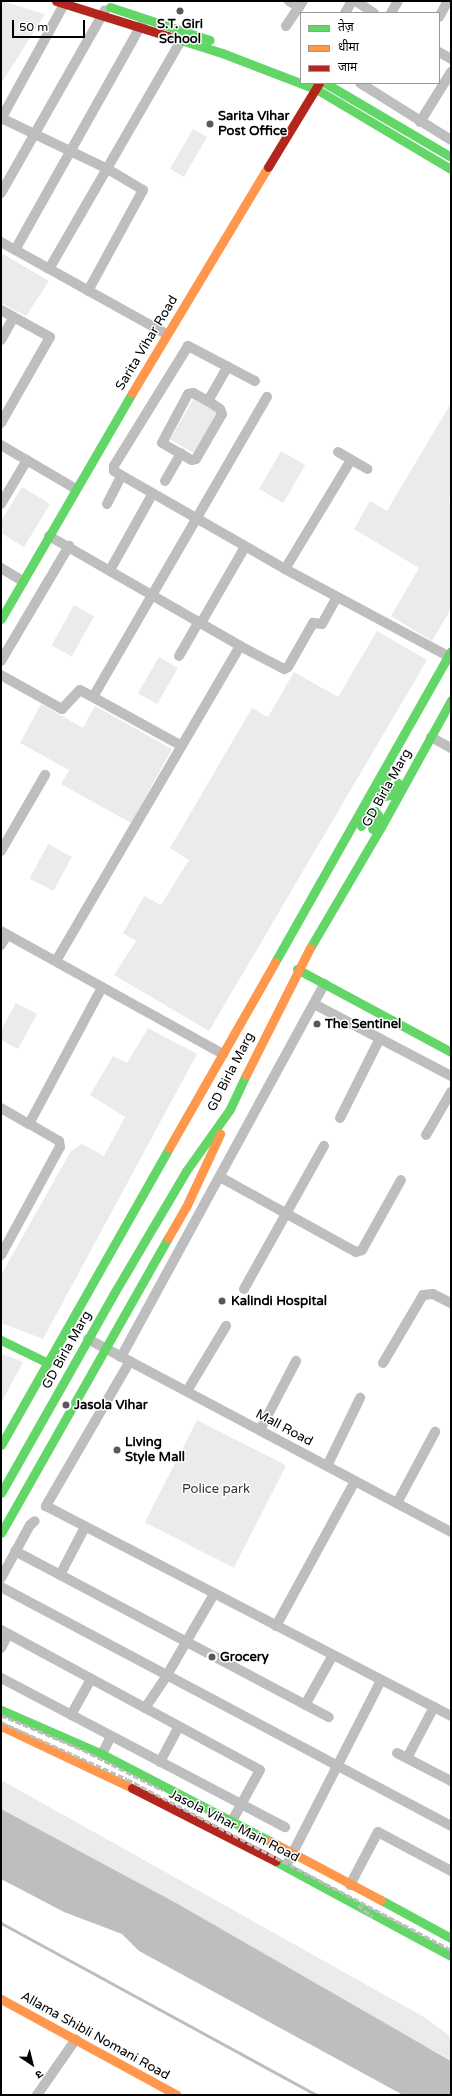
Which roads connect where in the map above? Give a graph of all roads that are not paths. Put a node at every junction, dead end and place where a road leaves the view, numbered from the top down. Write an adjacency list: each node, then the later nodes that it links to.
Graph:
1 (90, 1): 9 (street)
2 (289, 1): 8 (street)
3 (352, 1): 10 (street)
4 (356, 1): 11 (street)
5 (398, 1): 12 (street)
6 (448, 1): 13 (street)
7 (63, 2): 9 (street); 27 (street)
8 (301, 4): 15 (street)
9 (105, 10): 14 (street); 16 (street); 29 (street)
10 (346, 12)
11 (372, 12)
12 (392, 12)
13 (440, 15)
14 (145, 18): 16 (street); 17 (street)
15 (286, 26)
16 (140, 28): 18 (street); 31 (street)
17 (186, 31): 18 (street); 22 (street)
18 (180, 40): 23 (street); 33 (street)
19 (440, 53): 20 (street)
20 (451, 59)
21 (451, 72): 28 (street)
22 (300, 74)
23 (300, 80)
24 (327, 84): 32 (street)
25 (362, 84): 28 (street)
26 (317, 86): 34 (street); 42 (street, Sarita Vihar Road)
27 (1, 118): 29 (street)
28 (420, 122): 30 (street)
29 (36, 134): 31 (street); 35 (street)
30 (451, 140)
31 (71, 151): 33 (street); 37 (street)
32 (451, 157)
33 (106, 168): 38 (street); 39 (street)
34 (451, 169)
35 (1, 193)
36 (1, 242): 37 (street)
37 (15, 250): 38 (street)
38 (49, 269): 39 (street)
39 (88, 290): 42 (street)
40 (1, 310): 41 (street)
41 (14, 317): 43 (street); 48 (street)
42 (166, 334): 57 (street, Sarita Vihar Road)
43 (1, 340)
44 (228, 366): 45 (street); 47 (street); 55 (street)
45 (255, 381)
46 (267, 397): 61 (street)
47 (208, 401): 51 (street); 51 (street)
48 (1, 422)
49 (1, 445): 52 (street)
50 (338, 452): 53 (street)
51 (180, 453): 56 (street)
52 (27, 460): 57 (street); 59 (street)
53 (351, 460): 54 (street); 66 (street)
54 (368, 469)
55 (121, 477): 58 (street); 60 (street)
56 (165, 481)
57 (76, 489): 62 (street, Sarita Vihar Road)
58 (152, 495): 61 (street); 67 (street)
59 (1, 504)
60 (106, 504)
61 (195, 518): 64 (street); 69 (street)
62 (49, 536): 63 (street); 68 (street, Sarita Vihar Road)
63 (68, 546): 67 (street); 76 (street)
64 (245, 547): 66 (street); 72 (street)
65 (1, 568): 68 (street)
66 (284, 569): 70 (street)
67 (110, 570): 69 (street)
68 (23, 581): 71 (street, Sarita Vihar Road)
69 (152, 594): 72 (street); 78 (street)
70 (337, 597): 73 (street); 74 (street)
71 (1, 619)
72 (200, 623): 73 (street); 75 (street)
73 (240, 646): 82 (street)
74 (450, 654): 81 (street, GD Birla Marg)
75 (179, 656)
76 (1, 660)
77 (1, 675): 78 (street)
78 (93, 697): 82 (street)
79 (451, 700): 80 (street, GD Birla Marg)
80 (431, 737): 83 (street); 84 (street, GD Birla Marg)
81 (400, 742): 84 (street); 88 (street, GD Birla Marg)
82 (182, 746): 91 (street)
83 (451, 748)
84 (422, 754): 87 (street, GD Birla Marg)
85 (45, 775): 86 (street)
86 (1, 851)
87 (360, 863): 88 (street); 92 (street, GD Birla Marg)
88 (331, 864): 98 (street, GD Birla Marg)
89 (4, 933): 90 (street); 91 (street)
90 (1, 945)
91 (56, 961): 94 (street)
92 (297, 969): 93 (street); 102 (street, GD Birla Marg)
93 (324, 984): 95 (street); 97 (street)
94 (102, 987): 98 (street); 104 (street)
95 (314, 1004): 96 (street); 107 (street)
96 (380, 1038): 99 (street); 103 (street)
97 (451, 1052)
98 (223, 1054): 119 (street, GD Birla Marg)
99 (451, 1076)
100 (451, 1092): 105 (street)
101 (1, 1108): 104 (street)
102 (230, 1109): 114 (street, GD Birla Marg); 116 (street)
103 (340, 1118)
104 (29, 1124): 110 (street)
105 (426, 1135)
106 (324, 1146): 109 (street)
107 (220, 1177): 109 (street); 117 (street)
108 (401, 1180): 109 (street)
109 (287, 1212): 111 (street)
110 (1, 1255)
111 (244, 1289)
112 (451, 1303): 120 (street)
113 (226, 1326): 121 (street)
114 (88, 1339): 116 (street, Mall Road); 128 (street, GD Birla Marg)
115 (1, 1340): 119 (street)
116 (105, 1348): 117 (street, Mall Road); 133 (street)
117 (125, 1359): 121 (street, Mall Road); 131 (street)
118 (296, 1361): 123 (street)
119 (46, 1362): 125 (street, GD Birla Marg)
120 (384, 1363)
121 (187, 1392): 123 (street, Mall Road)
122 (360, 1398): 126 (street)
123 (260, 1430): 126 (street, Mall Road)
124 (435, 1432): 129 (street)
125 (1, 1445)
126 (327, 1466): 127 (street, Mall Road)
127 (355, 1480): 129 (street, Mall Road); 139 (street)
128 (1, 1493)
129 (397, 1503): 132 (street, Mall Road)
130 (35, 1521): 134 (street)
131 (85, 1527): 135 (street); 138 (street)
132 (451, 1532)
133 (1, 1533)
134 (15, 1551): 135 (street); 136 (street)
135 (60, 1575): 141 (street)
136 (1, 1578)
137 (1, 1587): 144 (street)
138 (214, 1594): 139 (street); 141 (street)
139 (276, 1626): 143 (street)
140 (5, 1632): 142 (street); 146 (street)
141 (186, 1642): 144 (street); 148 (street)
142 (1, 1648)
143 (333, 1656): 147 (street); 148 (street)
144 (167, 1675): 150 (street); 162 (street)
145 (1, 1678): 152 (street)
146 (91, 1679): 150 (street); 152 (street)
147 (381, 1680): 149 (street); 162 (street)
148 (305, 1705): 154 (street)
149 (434, 1707): 153 (street); 160 (street)
150 (145, 1708): 156 (street)
151 (1, 1710): 159 (street, Jasola Vihar Main Road)
152 (71, 1715): 157 (street)
153 (451, 1716)
154 (329, 1717)
155 (1, 1726): 169 (street, Jasola Vihar Main Road)
156 (179, 1727): 161 (street); 164 (street)
157 (110, 1736): 159 (street); 161 (street)
158 (397, 1753): 160 (street)
159 (102, 1754): 165 (street, Jasola Vihar Main Road)
160 (407, 1758): 163 (street)
161 (160, 1762): 164 (street)
162 (338, 1766): 166 (street); 168 (street)
163 (451, 1781)
164 (241, 1804): 165 (street); 167 (street)
165 (232, 1821): 168 (street, Jasola Vihar Main Road)
166 (451, 1826)
167 (285, 1827)
168 (292, 1853): 169 (street); 171 (street, Jasola Vihar Main Road)
169 (286, 1866): 173 (street, Jasola Vihar Main Road)
170 (451, 1871): 171 (street)
171 (350, 1885): 172 (street, Jasola Vihar Main Road)
172 (451, 1938)
173 (451, 1956)
174 (1, 1999): 175 (street, Allama Shibli Nomani Road)
175 (76, 2039): 176 (street); 177 (street, Allama Shibli Nomani Road)
176 (38, 2095)
177 (176, 2095)

